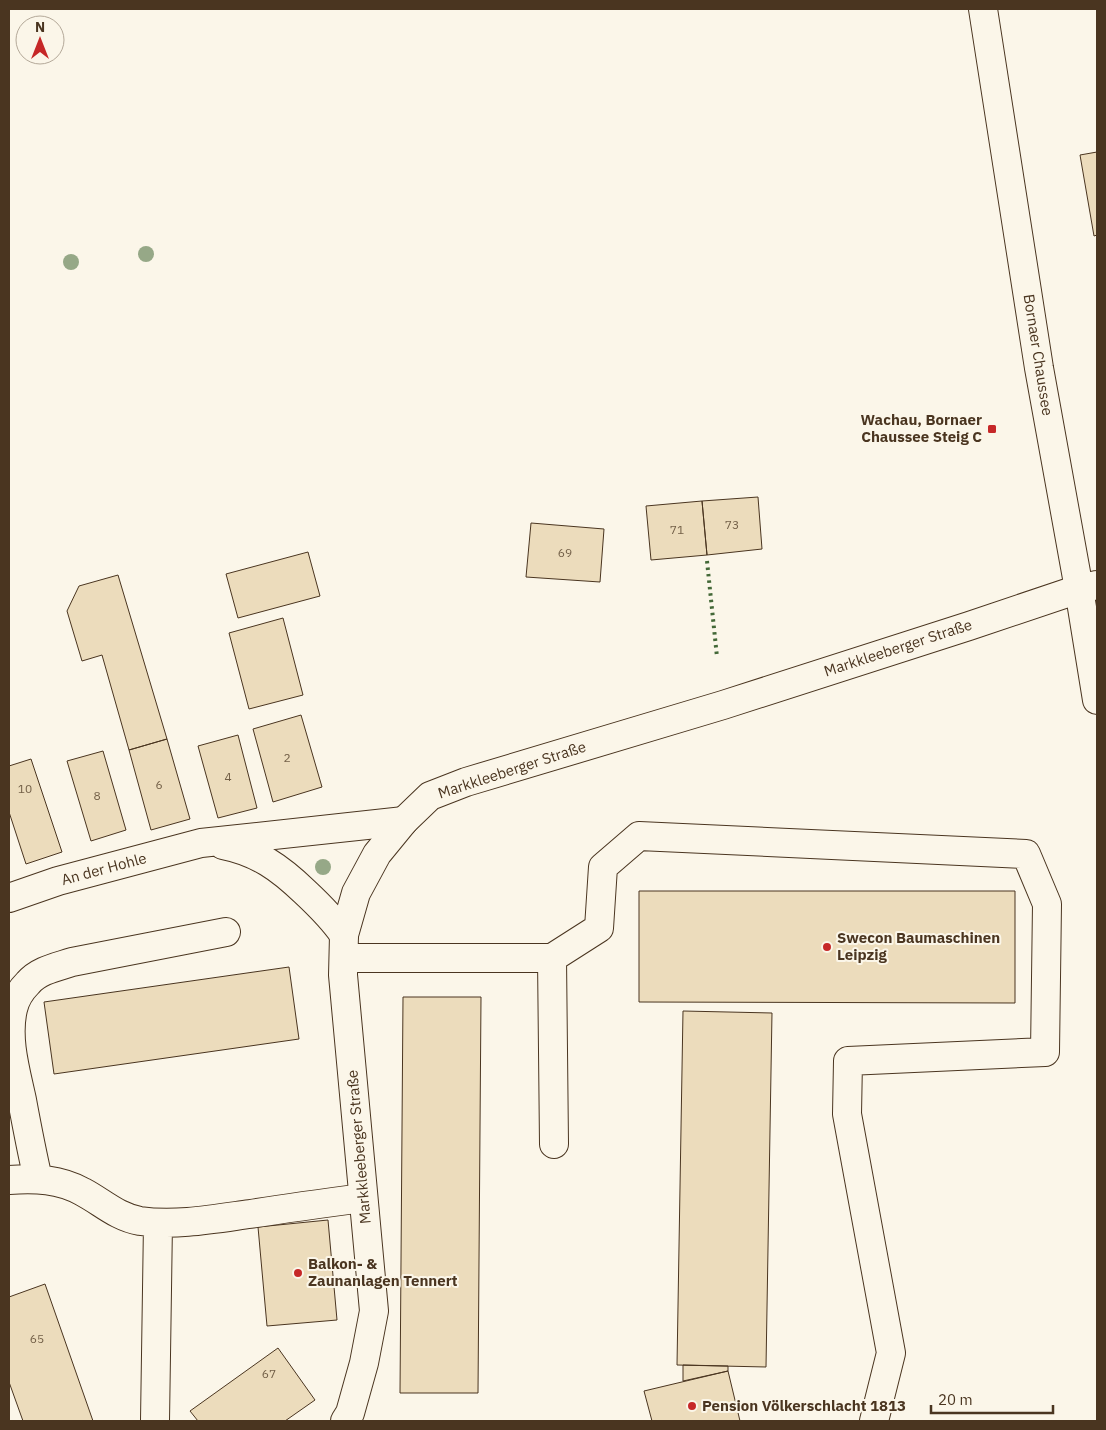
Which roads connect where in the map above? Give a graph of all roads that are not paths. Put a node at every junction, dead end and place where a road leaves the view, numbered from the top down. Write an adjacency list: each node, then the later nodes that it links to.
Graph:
1 (983, 9): 2 (main road, Bornaer Chaussee)
2 (1088, 587): 3 (main road, Bornaer Chaussee); 4 (main road, Markkleeberger Straße)
3 (1097, 700)
4 (404, 821): 5 (main road); 8 (main road, Markkleeberger Straße)
5 (201, 843): 6 (main road, An der Hohle); 8 (main road)
6 (9, 898)
7 (226, 932): 11 (main road)
8 (344, 947): 9 (main road); 13 (main road, Markkleeberger Straße)
9 (552, 958): 10 (main road); 17 (main road)
10 (554, 1144)
11 (38, 1179): 12 (main road); 14 (main road)
12 (9, 1180)
13 (363, 1198): 14 (main road); 16 (main road, Markkleeberger Straße)
14 (158, 1223): 15 (main road)
15 (155, 1421)
16 (344, 1421)
17 (874, 1421)

